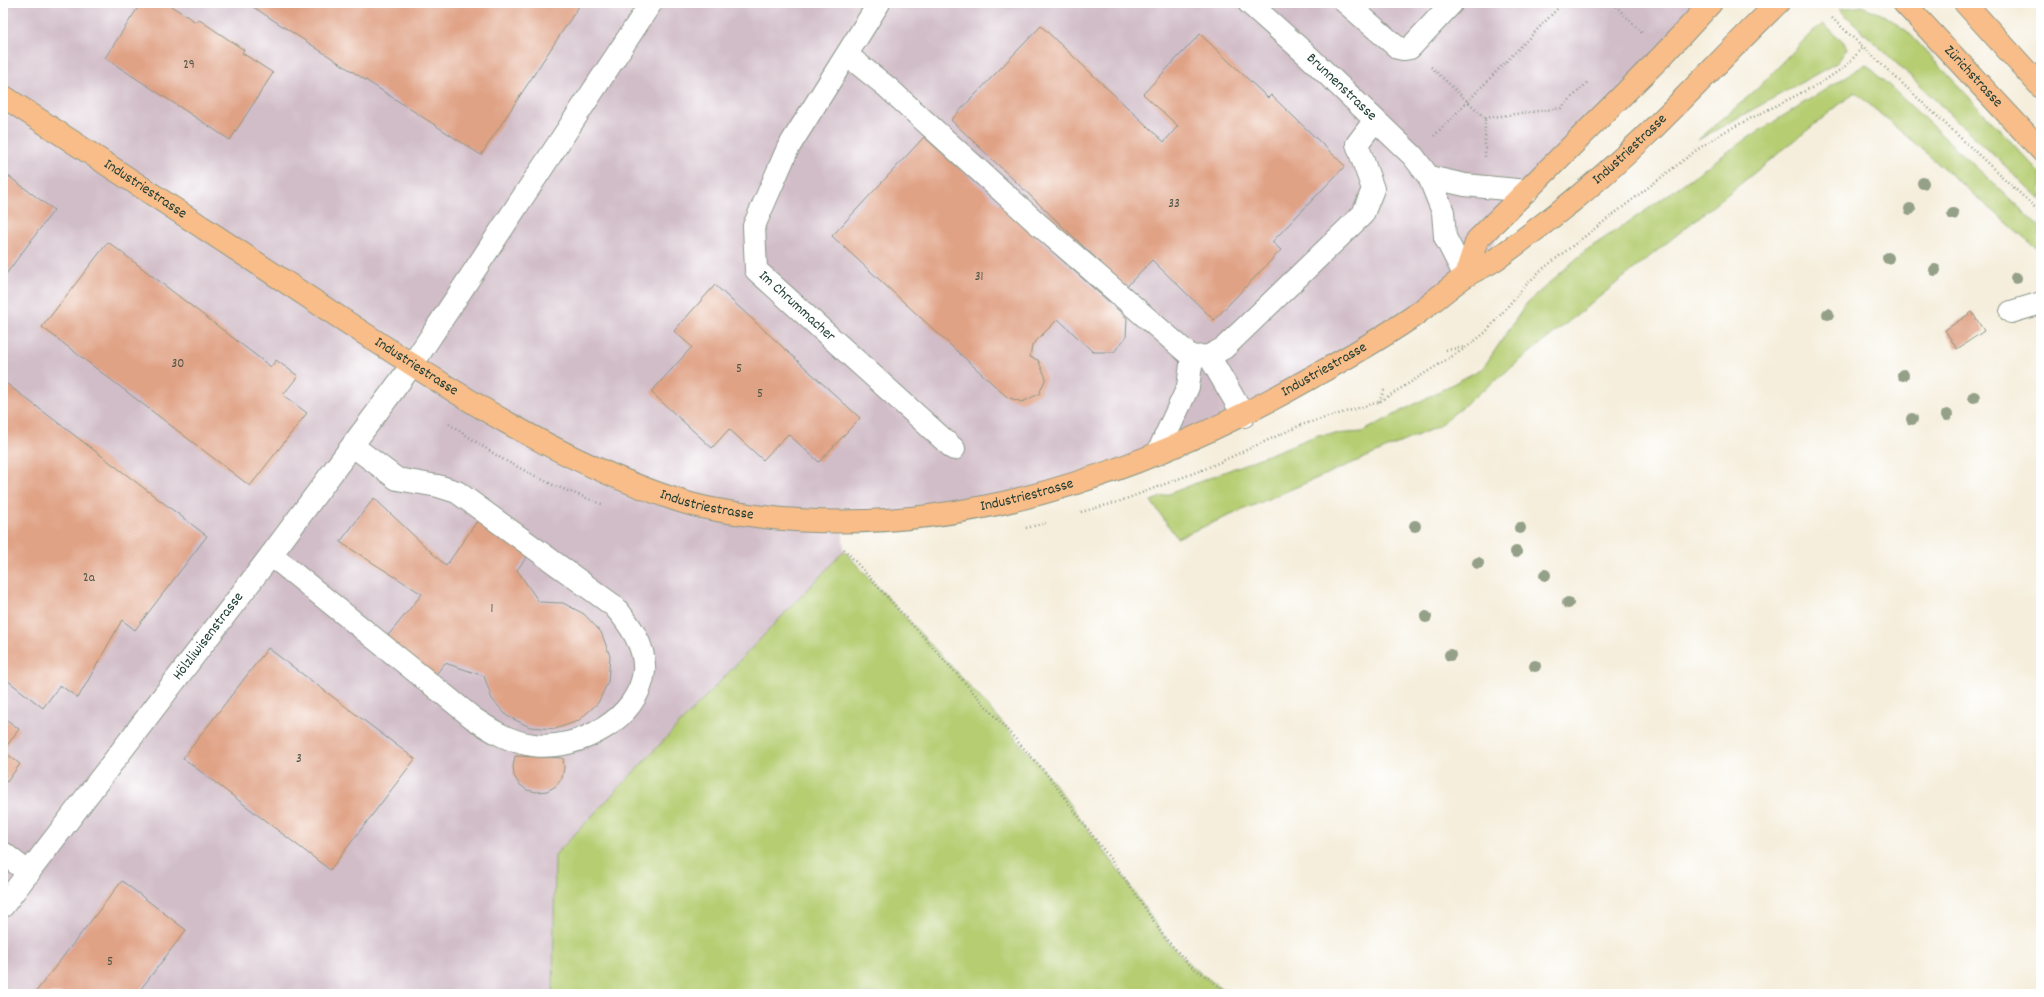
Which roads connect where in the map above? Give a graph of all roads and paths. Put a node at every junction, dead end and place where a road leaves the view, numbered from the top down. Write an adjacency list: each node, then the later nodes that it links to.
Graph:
1 (651, 3): 34 (street, Hölzliwisenstrasse)
2 (879, 3): 15 (street, Im Chrummacher)
3 (1249, 3): 22 (street, Brunnenstrasse)
4 (1346, 3): 14 (street)
5 (1452, 3): 14 (street)
6 (1563, 3): 20 (path)
7 (1613, 3): 16 (path)
8 (1710, 3): 16 (main road)
9 (1778, 3): 28 (main road, Industriestrasse)
10 (1904, 3): 23 (main road, Zürichstrasse)
11 (1965, 3): 18 (main road)
12 (1832, 18): 13 (path)
13 (1864, 47): 27 (path); 31 (path)
14 (1410, 48): 20 (path)
15 (847, 55): 33 (street); 38 (street, Im Chrummacher)
16 (1663, 55): 26 (main road)
17 (1589, 81): 21 (path)
18 (2041, 87)
19 (3, 96): 34 (main road, Industriestrasse)
20 (1468, 102): 24 (path)
21 (1485, 118)
22 (1375, 120): 24 (street, Brunnenstrasse); 33 (street)
23 (2041, 150)
24 (1413, 156): 25 (street, Brunnenstrasse)
25 (1429, 177): 26 (street); 28 (street, Brunnenstrasse)
26 (1527, 191): 28 (main road)
27 (2041, 212)
28 (1465, 276): 36 (main road, Industriestrasse)
29 (2041, 303): 30 (street)
30 (2011, 312)
31 (1467, 347): 32 (path); 35 (path)
32 (1446, 350)
33 (1200, 357): 36 (street); 39 (street)
34 (412, 365): 37 (street, Hölzliwisenstrasse); 40 (main road, Industriestrasse)
35 (1385, 388)
36 (1244, 416): 39 (main road, Industriestrasse)
37 (353, 446): 41 (street, Hölzliwisenstrasse); 41 (street)
38 (954, 449)
39 (1157, 454): 40 (main road, Industriestrasse)
40 (842, 523): 45 (path)
41 (271, 555): 43 (street, Hölzliwisenstrasse)
42 (3, 853): 43 (street)
43 (29, 873): 44 (street, Hölzliwisenstrasse)
44 (3, 906)
45 (1228, 994)

